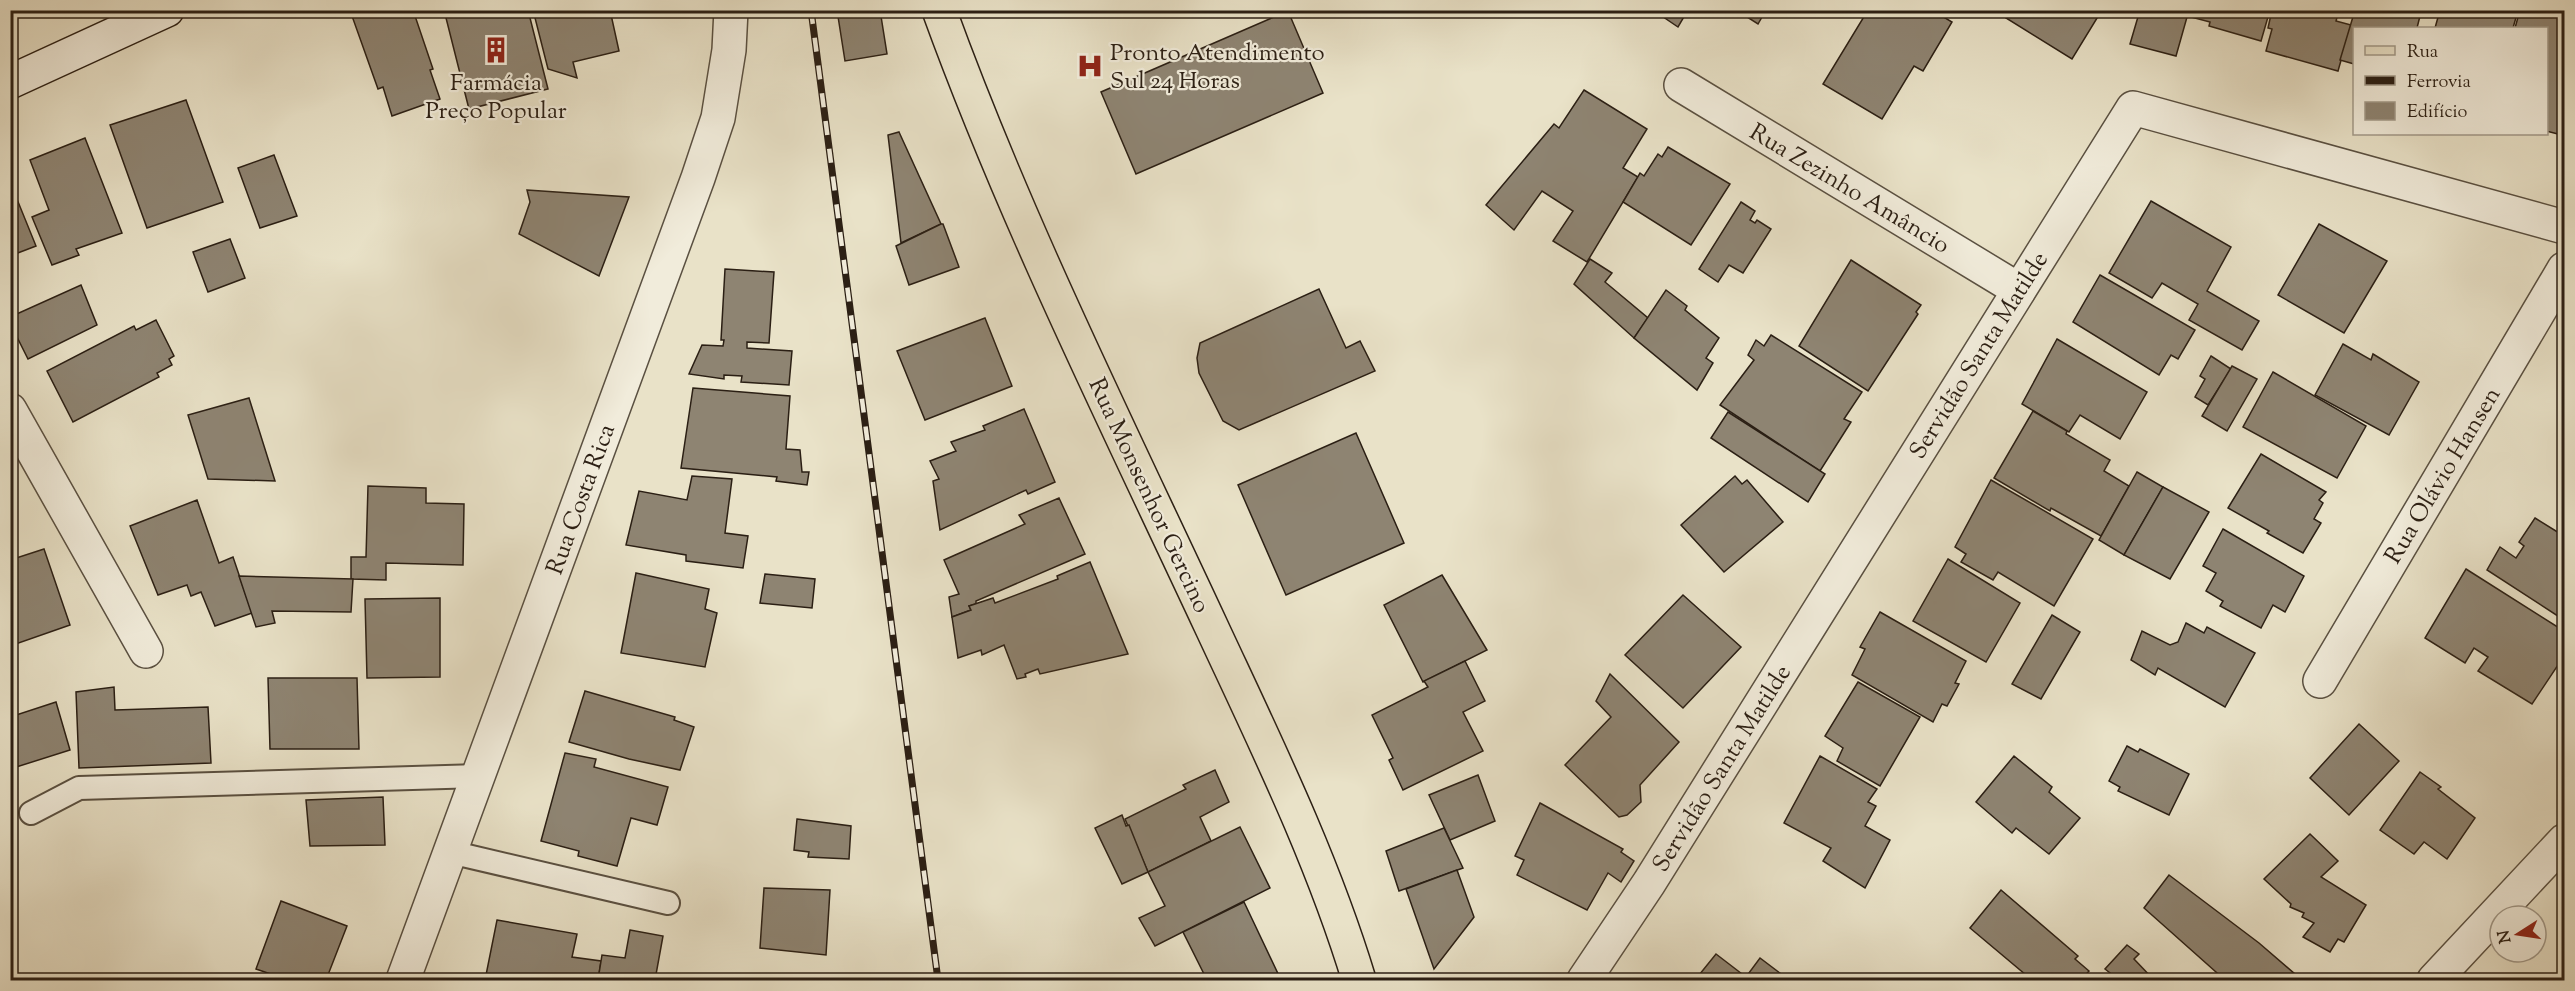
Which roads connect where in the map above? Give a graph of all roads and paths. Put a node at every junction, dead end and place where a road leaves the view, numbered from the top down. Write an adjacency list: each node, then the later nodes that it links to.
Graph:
1 (167, 10): 4 (street)
2 (731, 10): 12 (street, Rua Costa Rica)
3 (939, 10): 18 (main road, Rua Monsenhor Gercino)
4 (10, 82)
5 (1681, 85): 8 (street, Rua Zezinho Amâncio)
6 (2565, 227): 8 (street, Servidão Santa Matilde)
7 (2565, 269): 11 (street, Rua Olávio Hansen)
8 (2019, 291): 19 (street, Servidão Santa Matilde)
9 (10, 410): 10 (street)
10 (146, 651)
11 (2320, 681)
12 (479, 776): 13 (lane); 15 (street, Rua Costa Rica)
13 (31, 813)
14 (2565, 841): 20 (street)
15 (450, 852): 16 (lane); 17 (street, Rua Costa Rica)
16 (668, 903)
17 (403, 981)
18 (1359, 981)
19 (1584, 981)
20 (2434, 981)

